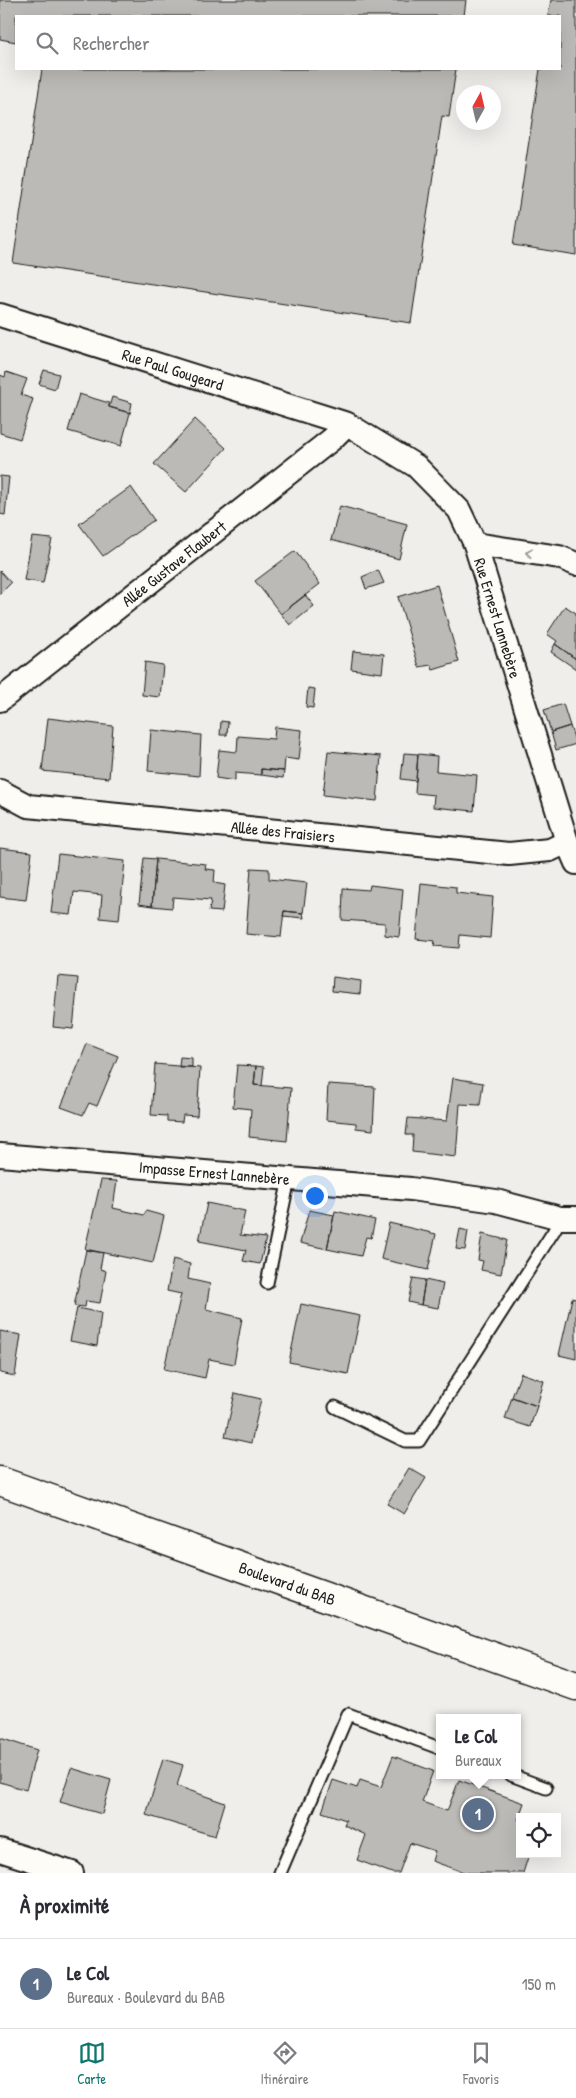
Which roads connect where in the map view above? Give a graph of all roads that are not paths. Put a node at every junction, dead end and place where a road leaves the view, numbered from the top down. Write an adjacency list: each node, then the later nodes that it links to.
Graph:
1 (0, 315): 2 (street, Rue Paul Gougeard)
2 (347, 424): 3 (street, Rue Ernest Lannebère); 5 (street, Allée Gustave Flaubert)
3 (474, 544): 4 (street, one-way to 3); 7 (street, Rue Ernest Lannebère)
4 (576, 564)
5 (0, 700)
6 (0, 791): 7 (street, Allée des Fraisiers)
7 (567, 842): 8 (street, Rue Ernest Lannebère)
8 (576, 863)
9 (0, 1155): 10 (street, Impasse Ernest Lannebère)
10 (289, 1179): 11 (street, Impasse Ernest Lannebère); 12 (lane)
11 (568, 1218): 13 (lane)
12 (267, 1283)
13 (335, 1407)
14 (0, 1481): 15 (main road, Boulevard du BAB)
15 (576, 1686)
16 (436, 1747): 21 (lane)
17 (521, 1778): 18 (lane)
18 (546, 1788)
19 (0, 1850): 20 (street)
20 (72, 1873)
21 (280, 1873)

